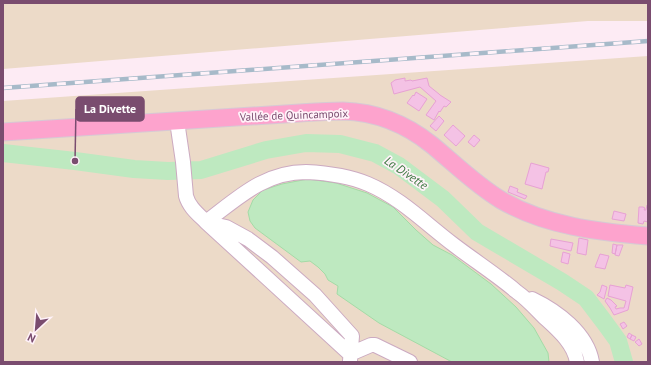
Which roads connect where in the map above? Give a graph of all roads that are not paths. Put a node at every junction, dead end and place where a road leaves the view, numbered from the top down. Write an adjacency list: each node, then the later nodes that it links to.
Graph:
1 (177, 121): 2 (main road, Vallée de Quincampoix); 3 (lane); 4 (main road, Vallée de Quincampoix)
2 (3, 132)
3 (206, 222): 5 (lane); 6 (lane); 6 (lane)
4 (648, 236)
5 (518, 293): 8 (lane); 9 (lane)
6 (350, 358): 7 (lane)
7 (410, 362)
8 (577, 362)
9 (592, 362)

